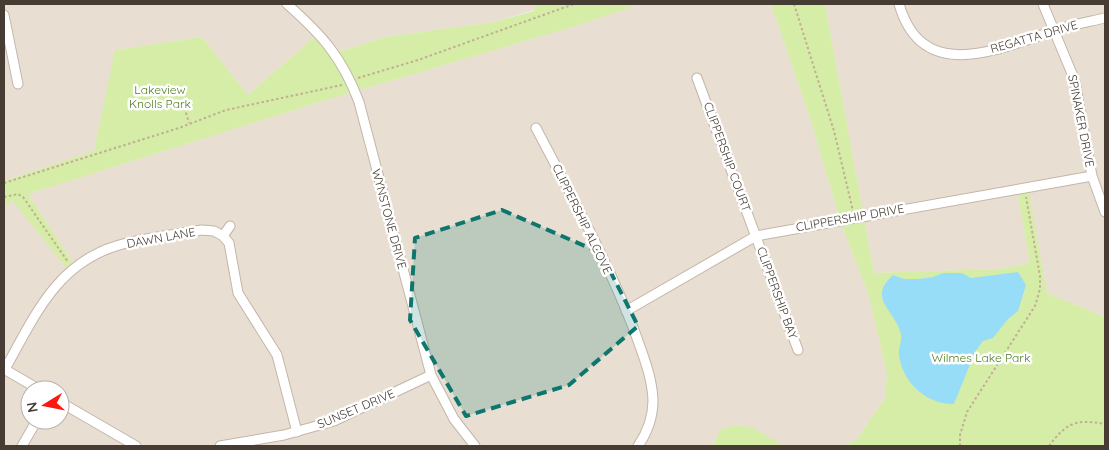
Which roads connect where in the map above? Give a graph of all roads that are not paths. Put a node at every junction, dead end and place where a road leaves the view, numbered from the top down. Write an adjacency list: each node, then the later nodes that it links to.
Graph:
1 (287, 4): 18 (street, WYNSTONE DRIVE)
2 (899, 4): 6 (street, REGATTA DRIVE)
3 (1043, 4): 6 (street, SPINAKER DRIVE)
4 (4, 15): 8 (street)
5 (1105, 18): 6 (street, REGATTA DRIVE)
6 (1053, 31): 10 (street, SPINAKER DRIVE)
7 (697, 78): 14 (street, CLIPPERSHIP COURT)
8 (18, 84)
9 (536, 128): 15 (street, CLIPPERSHIP ALCOVE)
10 (1092, 176): 11 (street, SPINAKER DRIVE); 14 (street, CLIPPERSHIP DRIVE)
11 (1105, 212)
12 (230, 226): 13 (street)
13 (223, 236): 17 (street, DAWN LANE); 22 (street)
14 (756, 236): 15 (street, CLIPPERSHIP DRIVE); 16 (street, CLIPPERSHIP BAY)
15 (626, 311): 27 (street, CLIPPERSHIP ALCOVE)
16 (798, 350)
17 (4, 369): 19 (street)
18 (431, 375): 22 (street, SUNSET DRIVE); 26 (street, WYNSTONE DRIVE)
19 (23, 380)
20 (70, 408): 24 (street)
21 (31, 430): 23 (street)
22 (297, 432): 25 (street, SUNSET DRIVE)
23 (22, 446)
24 (136, 446)
25 (220, 446)
26 (474, 446)
27 (638, 446)

